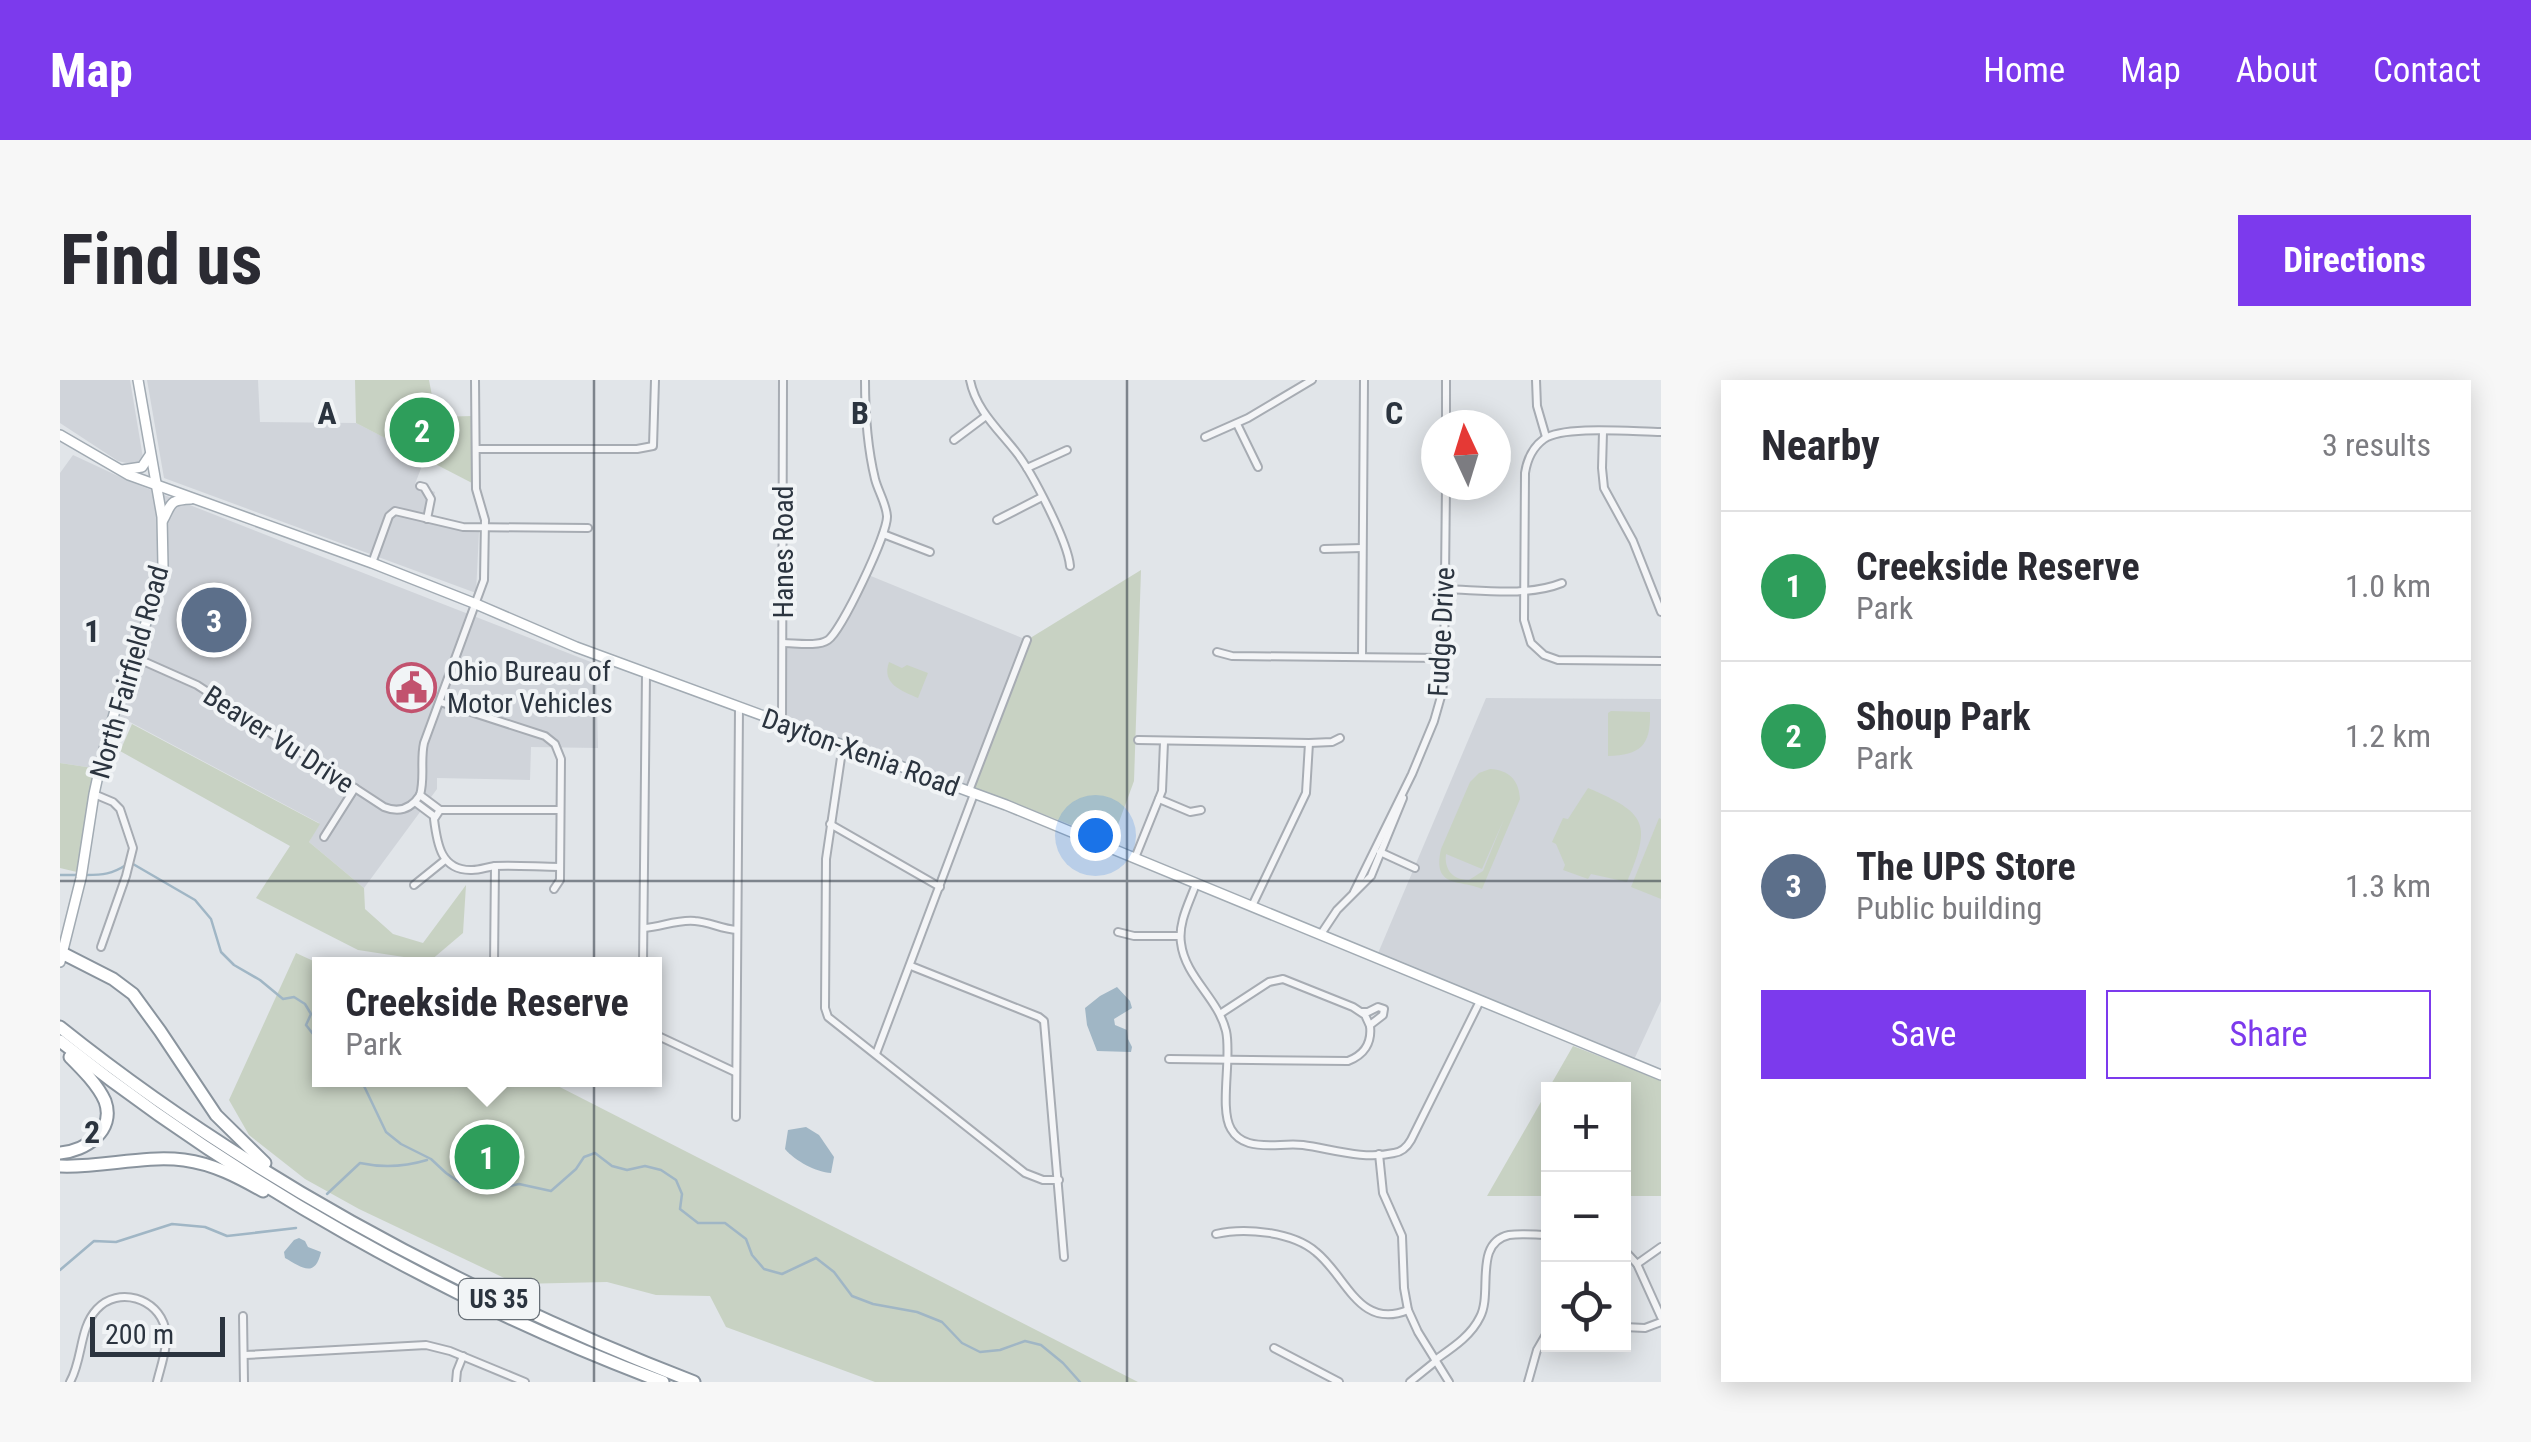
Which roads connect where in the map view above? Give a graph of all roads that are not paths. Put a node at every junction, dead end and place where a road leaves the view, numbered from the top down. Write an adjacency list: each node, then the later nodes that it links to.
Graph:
1 (138, 380): 24 (main road, North Fairfield Road)
2 (475, 380): 22 (street)
3 (655, 380): 22 (street)
4 (783, 380): 50 (street, Hanes Road)
5 (864, 380): 38 (street)
6 (970, 380): 14 (street)
7 (1292, 380): 12 (street)
8 (1312, 380): 12 (street)
9 (1364, 380): 39 (street)
10 (1446, 380): 13 (street)
11 (1536, 380): 20 (street)
12 (1296, 389): 15 (street)
13 (1446, 410)
14 (986, 416): 21 (street); 26 (street)
15 (1236, 424): 19 (street); 25 (street)
16 (1603, 432): 17 (street); 20 (street); 48 (street)
17 (1661, 432)
18 (60, 435): 27 (main road, Dayton-Xenia Road)
19 (1205, 436)
20 (1546, 438): 46 (street)
21 (954, 440)
22 (475, 449): 36 (street)
23 (1067, 450): 26 (street)
24 (151, 453): 27 (main road); 28 (main road, North Fairfield Road)
25 (1258, 467)
26 (1027, 468): 31 (street)
27 (120, 470): 28 (main road, Dayton-Xenia Road)
28 (156, 484): 30 (main road, Dayton-Xenia Road); 35 (main road, North Fairfield Road)
29 (420, 486): 33 (street)
30 (194, 498): 35 (main road); 42 (main road, Dayton-Xenia Road)
31 (1042, 498): 34 (street); 43 (street)
32 (1446, 500): 45 (street, Fudge Drive)
33 (427, 519): 36 (street); 42 (street)
34 (997, 520)
35 (162, 523): 52 (main road, North Fairfield Road)
36 (485, 528): 37 (street); 47 (street)
37 (588, 528)
38 (883, 534): 41 (street); 50 (street)
39 (1362, 548): 40 (street); 53 (street)
40 (1324, 549)
41 (930, 552)
42 (372, 564): 47 (main road, Dayton-Xenia Road)
43 (1070, 566)
44 (1562, 582): 46 (street)
45 (1444, 590): 46 (street); 54 (street, Fudge Drive)
46 (1524, 590): 55 (street)
47 (476, 604): 56 (main road, Dayton-Xenia Road); 57 (street)
48 (1661, 612)
49 (1027, 640): 66 (street)
50 (782, 643): 59 (street, Hanes Road)
51 (1217, 652): 53 (street)
52 (134, 657): 65 (street, Beaver Vu Drive); 67 (main road, North Fairfield Road)
53 (1362, 657): 54 (street)
54 (1444, 658): 75 (street, Fudge Drive)
55 (1661, 661)
56 (646, 673): 58 (main road, Dayton-Xenia Road); 88 (street)
57 (440, 702): 68 (street); 70 (street)
58 (738, 707): 59 (main road, Dayton-Xenia Road); 89 (street)
59 (782, 723): 63 (main road, Dayton-Xenia Road)
60 (1340, 738): 64 (street)
61 (1138, 740): 62 (street)
62 (1164, 742): 64 (street); 69 (street)
63 (843, 744): 66 (main road, Dayton-Xenia Road); 73 (street)
64 (1309, 744): 85 (street)
65 (355, 788): 68 (street, Beaver Vu Drive); 74 (street)
66 (971, 793): 77 (main road, Dayton-Xenia Road); 83 (street)
67 (94, 794): 86 (main road, North Fairfield Road); 93 (street)
68 (418, 799): 72 (street)
69 (1159, 799): 71 (street); 77 (street)
70 (560, 810): 72 (street); 79 (street)
71 (1201, 810)
72 (438, 813): 76 (street)
73 (830, 824): 83 (street); 105 (street)
74 (324, 837)
75 (1378, 851): 80 (street); 92 (street, Fudge Drive)
76 (445, 860): 78 (street); 82 (street)
77 (1134, 860): 81 (main road, Dayton-Xenia Road)
78 (495, 866): 79 (street); 95 (street)
79 (560, 867): 84 (street)
80 (1415, 868)
81 (1196, 884): 85 (main road, Dayton-Xenia Road); 91 (street)
82 (414, 885)
83 (940, 887): 97 (street)
84 (554, 889)
85 (1252, 907): 92 (main road, Dayton-Xenia Road)
86 (73, 915): 87 (main road); 94 (main road, North Fairfield Road)
87 (60, 925)
88 (644, 928): 89 (street); 96 (street)
89 (737, 930): 108 (street)
90 (1118, 932): 91 (street)
91 (1180, 936): 100 (street)
92 (1320, 936): 98 (main road, Dayton-Xenia Road)
93 (101, 947)
94 (61, 955): 115 (highway)
95 (494, 957)
96 (643, 957)
97 (911, 966): 105 (street); 114 (street)
98 (1480, 1001): 109 (main road, Dayton-Xenia Road); 112 (street)
99 (1362, 1012): 100 (street); 101 (street); 101 (street)
100 (1220, 1014): 107 (street)
101 (1370, 1026): 107 (street)
102 (60, 1027): 115 (highway, US 35)
103 (662, 1038): 108 (street)
104 (60, 1044): 111 (highway); 118 (highway, US 35)
105 (876, 1054): 114 (street)
106 (1169, 1060): 107 (street)
107 (1228, 1060): 112 (street)
108 (736, 1072): 110 (street)
109 (1661, 1075)
110 (736, 1116)
111 (60, 1153)
112 (1379, 1154): 123 (street)
113 (60, 1166): 118 (highway)
114 (1059, 1180): 120 (street)
115 (312, 1199): 138 (highway, US 35)
116 (1216, 1234): 123 (street)
117 (1541, 1235): 131 (street)
118 (361, 1240): 137 (highway, US 35)
119 (1661, 1247): 122 (street)
120 (1064, 1257)
121 (1631, 1258): 122 (street)
122 (1637, 1264): 125 (street)
123 (1408, 1310): 131 (street)
124 (242, 1316): 129 (street)
125 (1661, 1320): 126 (street)
126 (1631, 1327)
127 (1541, 1344): 142 (street)
128 (1274, 1348): 139 (street)
129 (244, 1355): 130 (street); 134 (street)
130 (464, 1356): 135 (street); 136 (street)
131 (1436, 1361): 140 (street); 141 (street)
132 (70, 1382): 133 (street)
133 (157, 1382)
134 (244, 1382)
135 (456, 1382)
136 (525, 1382)
137 (663, 1382)
138 (694, 1382)
139 (1339, 1382)
140 (1410, 1382)
141 (1449, 1382)
142 (1528, 1382)

